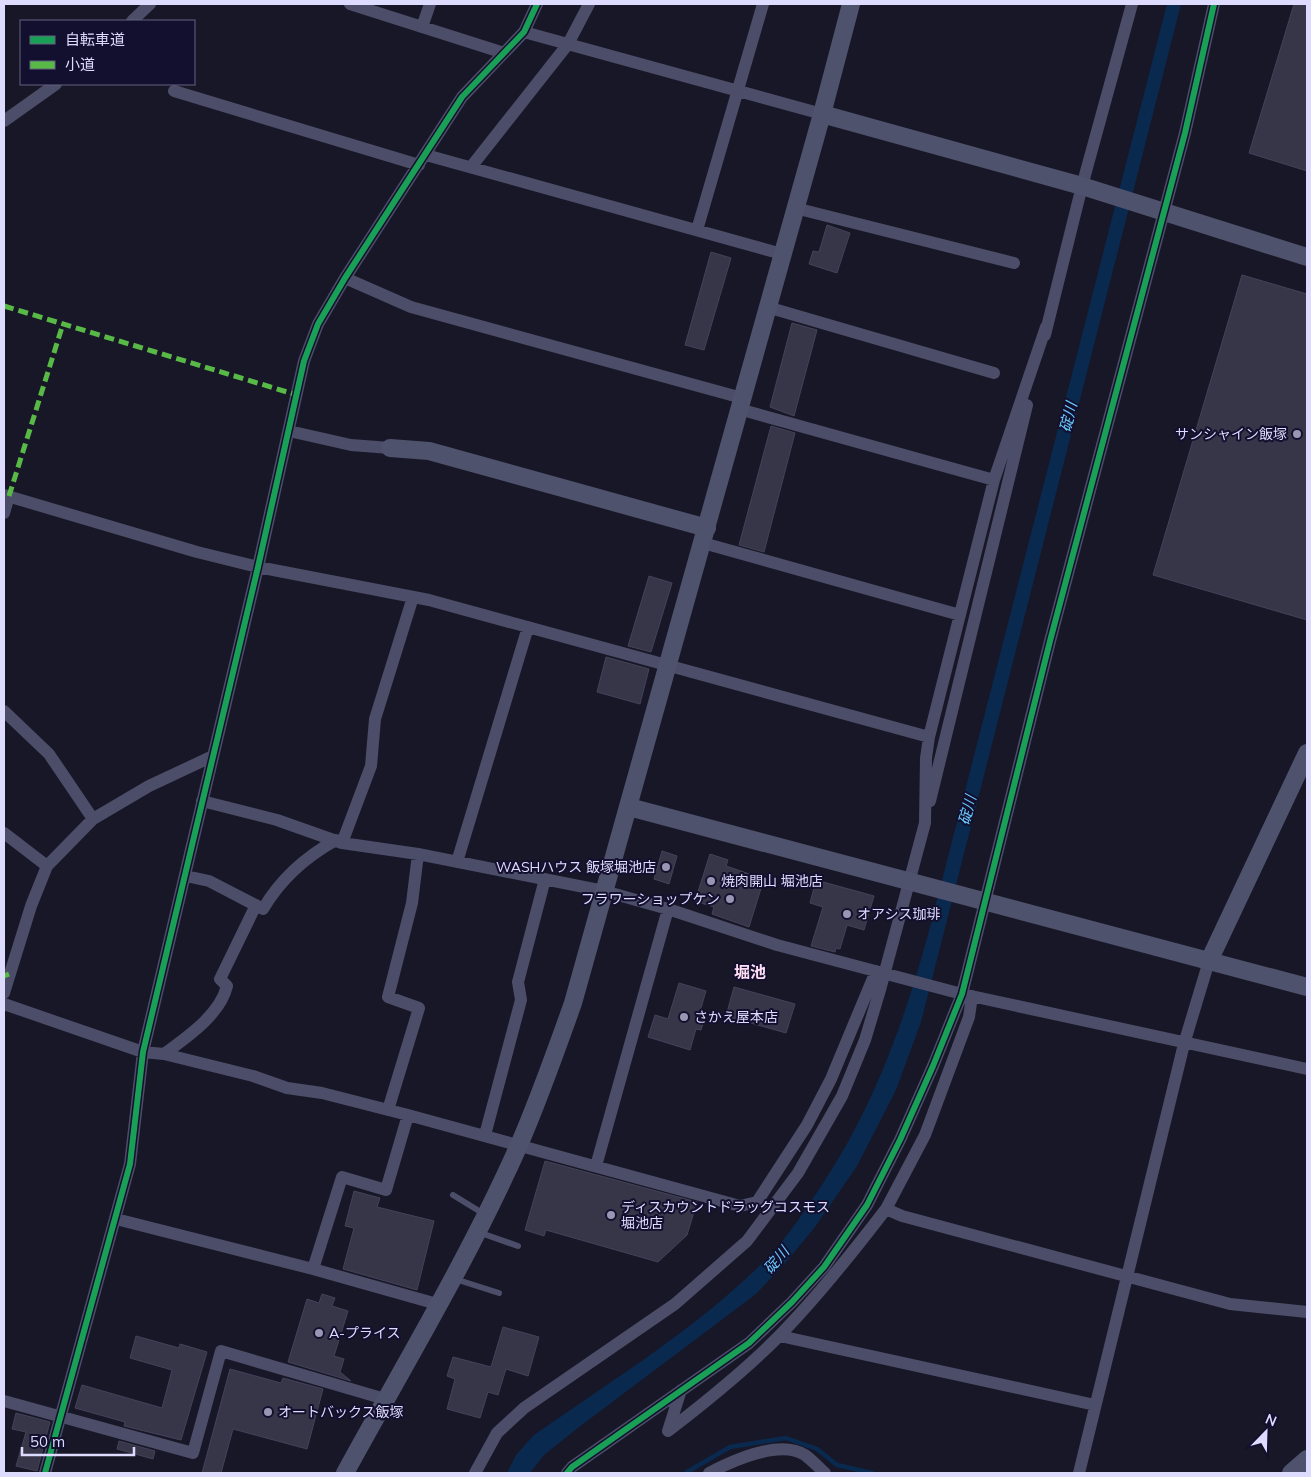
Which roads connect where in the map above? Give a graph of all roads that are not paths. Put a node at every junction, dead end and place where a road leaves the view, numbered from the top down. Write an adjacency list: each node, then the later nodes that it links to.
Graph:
1 (150, 4): 10 (street)
2 (350, 4): 11 (street)
3 (430, 4): 11 (street)
4 (538, 4): 12 (street)
5 (589, 4): 13 (street)
6 (763, 4): 17 (street)
7 (851, 4): 18 (street)
8 (1132, 4): 22 (street)
9 (1214, 4): 24 (street)
10 (133, 20)
11 (422, 27): 14 (street)
12 (524, 32): 13 (street); 14 (street)
13 (568, 44): 17 (street); 21 (street)
14 (504, 53): 20 (street)
15 (55, 85): 19 (street)
16 (174, 91): 20 (street)
17 (739, 91): 18 (street); 25 (street)
18 (822, 114): 22 (street); 23 (street)
19 (4, 121)
20 (422, 160): 21 (street); 29 (street)
21 (471, 167): 25 (street)
22 (1083, 187): 24 (street); 31 (street)
23 (795, 208): 26 (street); 28 (street)
24 (1160, 211): 27 (street); 62 (street)
25 (697, 230): 26 (street)
26 (782, 254): 30 (street)
27 (1307, 256)
28 (1014, 263)
29 (345, 278): 33 (street); 34 (street)
30 (767, 307): 32 (street); 33 (street)
31 (1046, 327): 36 (street); 52 (street)
32 (994, 373)
33 (740, 403): 36 (street); 39 (street)
34 (289, 431): 35 (street); 40 (street)
35 (390, 448): 39 (street)
36 (994, 480): 42 (street)
37 (6, 495): 38 (street); 40 (street)
38 (4, 514)
39 (705, 535): 42 (street); 44 (street)
40 (258, 567): 41 (street); 48 (street)
41 (413, 597): 43 (street); 54 (street)
42 (960, 615): 46 (street)
43 (528, 627): 44 (street); 56 (street)
44 (668, 664): 46 (street); 50 (street)
45 (4, 711): 51 (street)
46 (929, 737): 52 (street)
47 (1307, 754): 65 (street)
48 (213, 756): 49 (street); 51 (street)
49 (202, 801): 54 (street); 58 (street)
50 (629, 807): 60 (street); 61 (street)
51 (93, 819): 57 (street)
52 (924, 824): 60 (street)
53 (4, 833): 57 (street)
54 (339, 841): 55 (street); 63 (street)
55 (418, 854): 56 (street); 75 (street)
56 (457, 862): 59 (street)
57 (47, 866): 68 (street)
58 (186, 876): 63 (street); 72 (street)
59 (545, 879): 61 (street); 77 (street)
60 (910, 882): 62 (street); 66 (street)
61 (604, 892): 64 (street); 78 (street)
62 (982, 900): 65 (street); 69 (street)
63 (256, 905): 73 (street)
64 (668, 909): 66 (street); 79 (street)
65 (1209, 961): 67 (street); 71 (street)
66 (883, 973): 69 (street); 79 (street); 101 (street)
67 (1307, 987)
68 (4, 993)
69 (963, 994): 71 (street); 81 (street); 93 (street)
70 (4, 1004): 72 (street)
71 (1184, 1044): 74 (street); 87 (street)
72 (143, 1052): 73 (street); 83 (street)
73 (164, 1054): 75 (street)
74 (1307, 1069)
75 (388, 1110): 76 (street)
76 (408, 1115): 77 (street); 86 (street)
77 (485, 1135): 78 (street)
78 (519, 1145): 79 (street); 82 (street)
79 (596, 1166)
80 (453, 1196): 82 (lane)
81 (886, 1209): 87 (street); 92 (street)
82 (486, 1215): 84 (street)
83 (116, 1219): 86 (street); 97 (street)
84 (477, 1231): 85 (lane); 88 (street)
85 (518, 1246)
86 (313, 1269): 90 (street)
87 (1128, 1276): 91 (street); 96 (street)
88 (452, 1278): 89 (lane); 90 (street)
89 (499, 1293)
90 (438, 1304): 94 (street)
91 (1307, 1312)
92 (780, 1336): 93 (street); 96 (street)
93 (681, 1390): 102 (street)
94 (385, 1399): 97 (street); 100 (street)
95 (4, 1401): 97 (street)
96 (1095, 1405): 105 (street)
97 (61, 1417): 99 (street)
98 (1307, 1459): 106 (street)
99 (45, 1473)
100 (345, 1473)
101 (475, 1473)
102 (567, 1473)
103 (709, 1473): 104 (street)
104 (825, 1473)
105 (1080, 1473)
106 (1292, 1473)

